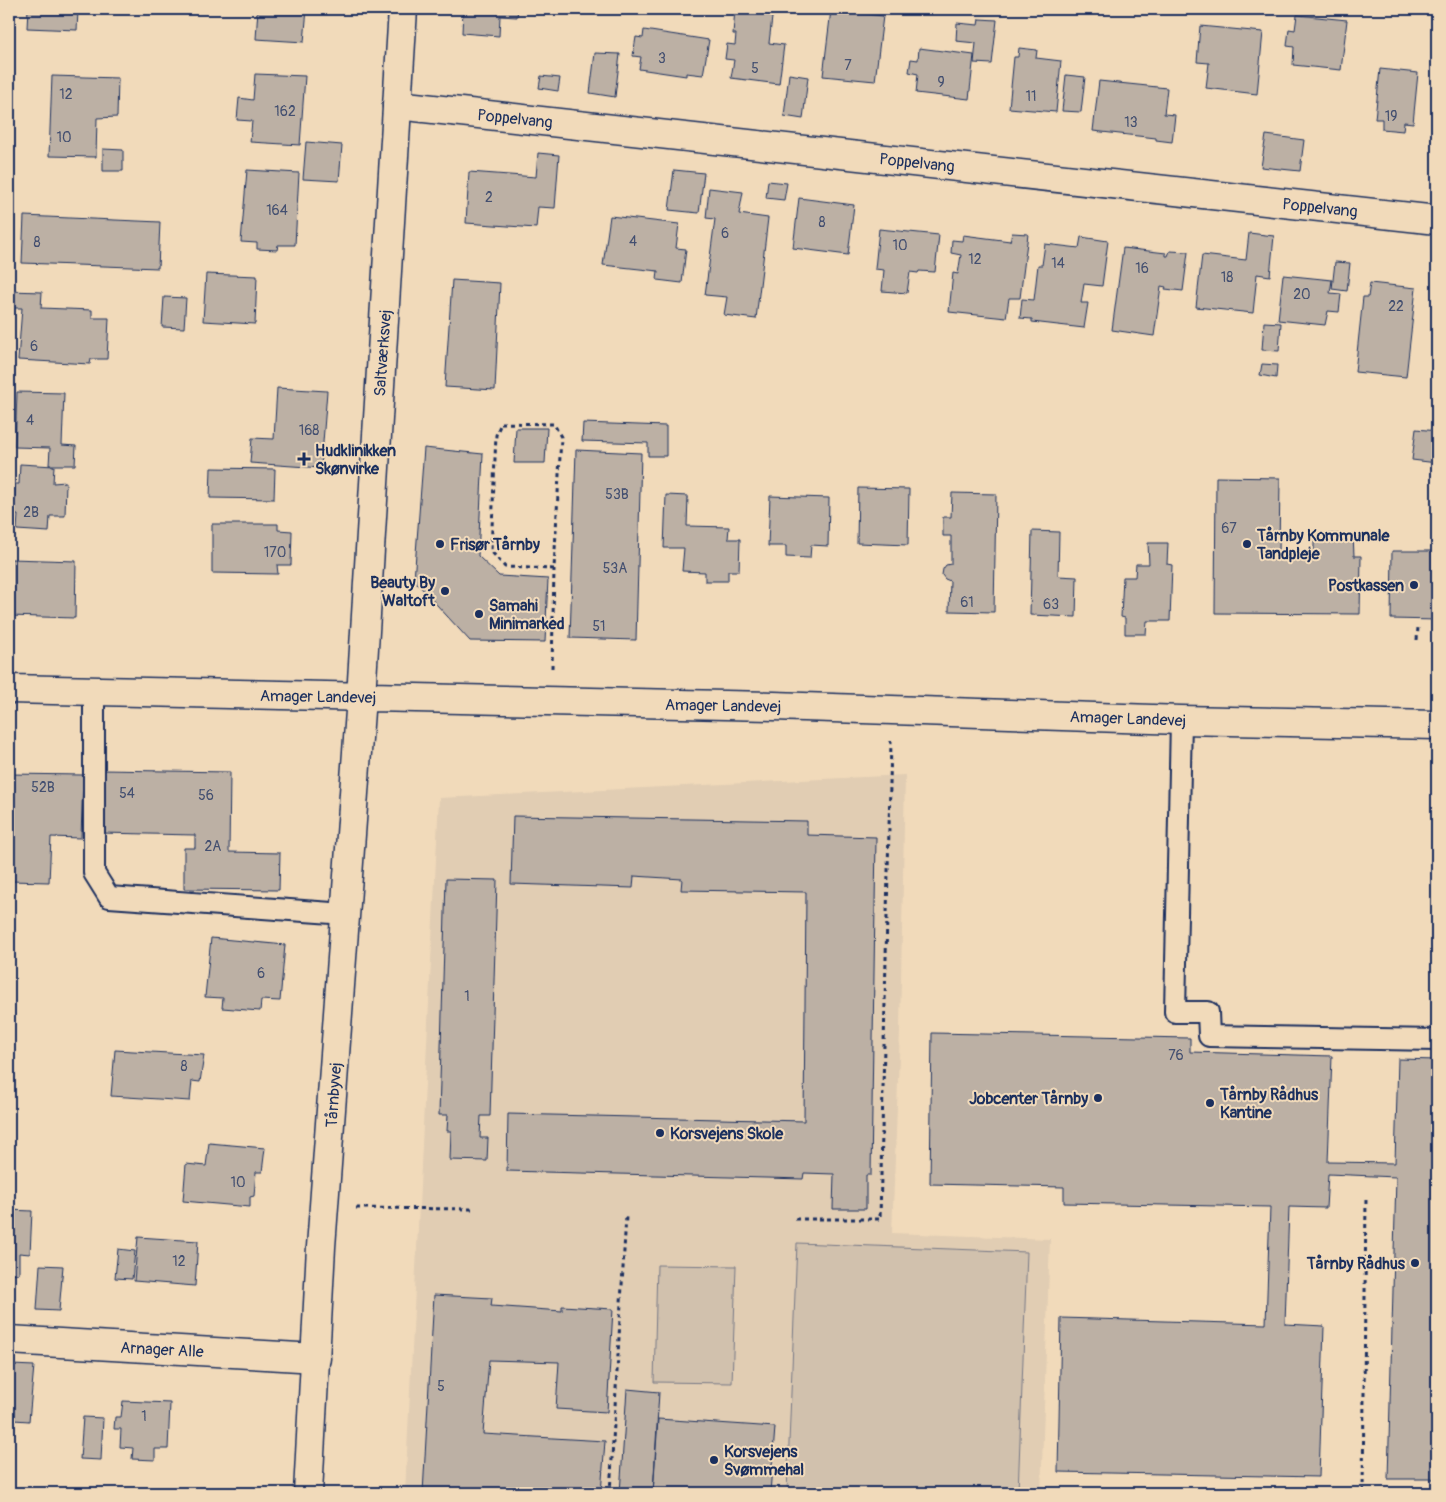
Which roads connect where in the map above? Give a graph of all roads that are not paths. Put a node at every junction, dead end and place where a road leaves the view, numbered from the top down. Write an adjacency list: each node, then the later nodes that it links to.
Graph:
1 (403, 9): 2 (street, Saltværksvej)
2 (397, 105): 3 (street, Poppelvang); 6 (street, Saltværksvej)
3 (1437, 220)
4 (9, 689): 5 (street, Amager Landevej)
5 (94, 691): 6 (street, Amager Landevej); 9 (lane)
6 (362, 697): 7 (street, Amager Landevej); 9 (street, Tårnbyvej)
7 (1181, 720): 8 (street, Amager Landevej); 10 (lane)
8 (1437, 725)
9 (346, 914): 12 (street, Tårnbyvej)
10 (1437, 1040)
11 (9, 1340): 12 (street, Arnager Alle)
12 (316, 1358): 13 (street, Tårnbyvej)
13 (308, 1493)

